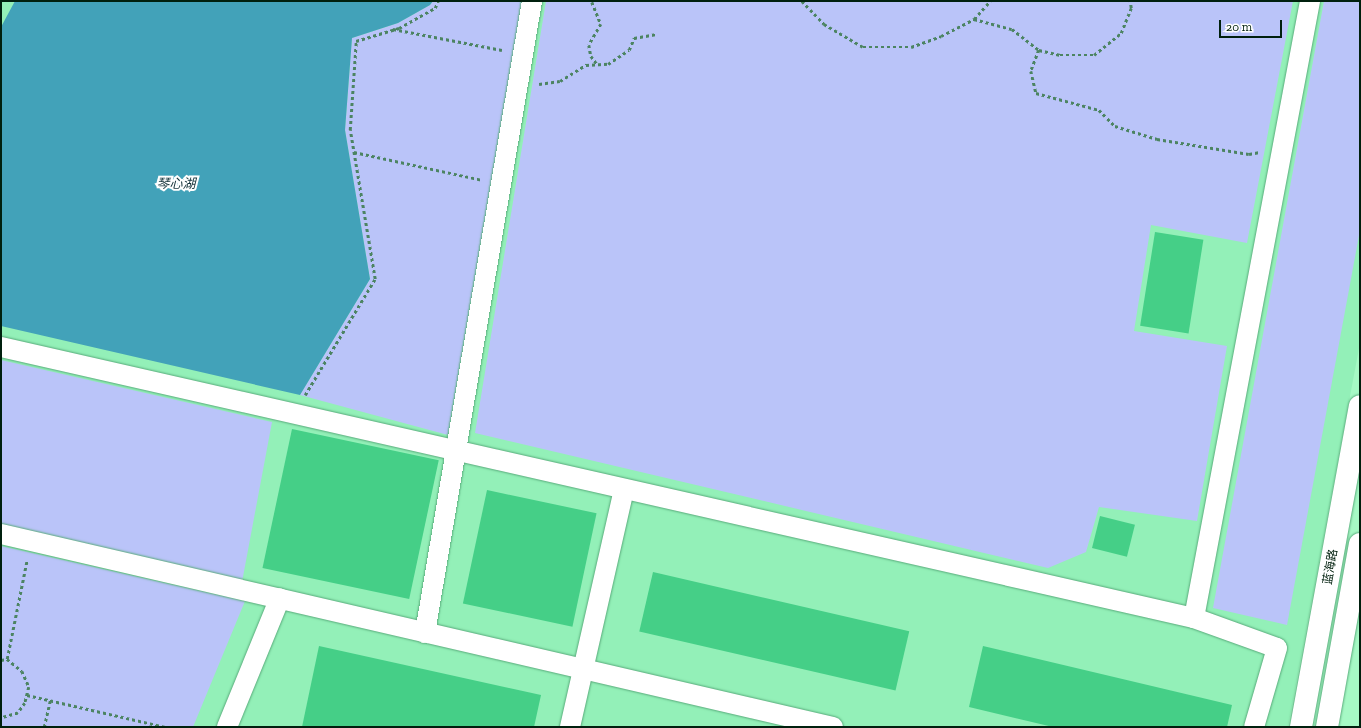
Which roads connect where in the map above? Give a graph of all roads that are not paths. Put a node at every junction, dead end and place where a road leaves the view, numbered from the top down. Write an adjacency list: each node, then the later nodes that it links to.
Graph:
1 (532, 1): 5 (street)
2 (1310, 1): 10 (street)
3 (1, 347): 5 (street)
4 (1360, 406): 17 (street, 蓝海路)
5 (455, 451): 6 (street); 11 (street)
6 (624, 489): 10 (street); 12 (street)
7 (1, 534): 9 (street)
8 (1360, 544): 18 (street, 蓝海路)
9 (280, 598): 11 (street); 13 (street)
10 (1194, 618): 16 (street)
11 (425, 633): 12 (street)
12 (583, 670): 14 (street); 15 (street)
13 (227, 727)
14 (570, 727)
15 (833, 727)
16 (1254, 727)
17 (1301, 727)
18 (1328, 727)

